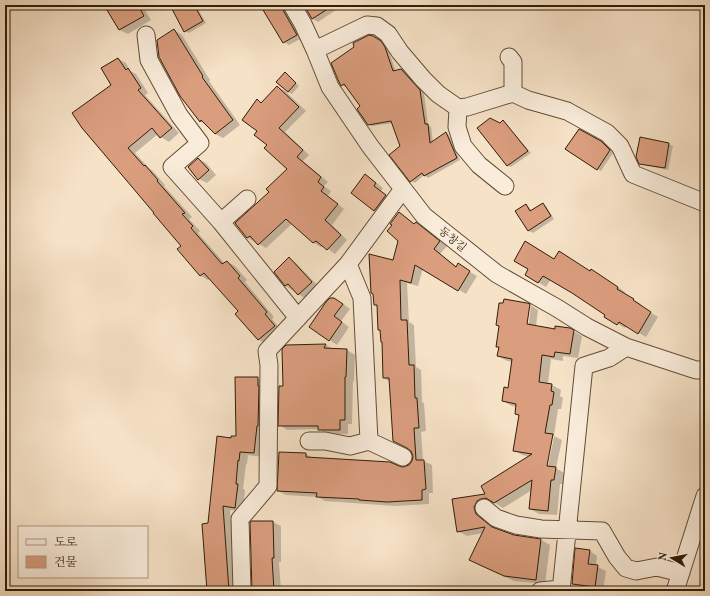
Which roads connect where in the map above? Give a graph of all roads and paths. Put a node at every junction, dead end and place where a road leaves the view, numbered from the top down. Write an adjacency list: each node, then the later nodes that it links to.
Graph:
1 (292, 5): 3 (street, 동창길)
2 (146, 35): 11 (street)
3 (315, 50): 6 (street); 8 (street, 동창길)
4 (509, 57): 5 (street)
5 (513, 93): 6 (street); 10 (street)
6 (458, 108): 7 (street)
7 (505, 186)
8 (403, 189): 12 (street); 14 (street, 동창길)
9 (247, 199): 11 (street)
10 (705, 203)
11 (221, 222): 13 (street)
12 (348, 264): 13 (street); 17 (street)
13 (298, 318): 24 (street)
14 (626, 347): 15 (street, 동창길); 21 (street)
15 (705, 370)
16 (309, 441): 17 (street)
17 (370, 441): 18 (street)
18 (403, 457)
19 (705, 496): 22 (street)
20 (484, 508): 21 (street)
21 (567, 530): 22 (street); 23 (street)
22 (681, 573): 26 (street)
23 (561, 590): 25 (street)
24 (242, 591)
25 (540, 591)
26 (675, 591)

